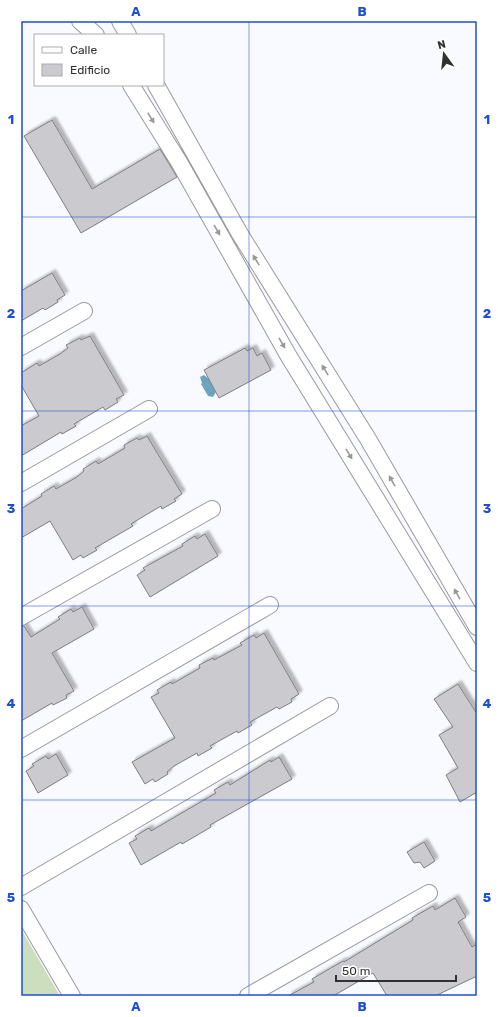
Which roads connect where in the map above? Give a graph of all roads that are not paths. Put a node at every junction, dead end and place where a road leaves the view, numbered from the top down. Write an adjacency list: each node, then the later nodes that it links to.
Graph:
1 (80, 21): 3 (street)
2 (120, 21): 4 (street)
3 (95, 34)
4 (127, 34)
5 (132, 86): 13 (street, one-way to 13)
6 (157, 86): 12 (street, one-way to 6)
7 (84, 311): 8 (street)
8 (21, 347)
9 (149, 410): 10 (street)
10 (21, 483)
11 (212, 508): 15 (street)
12 (435, 556): 13 (street); 16 (street, one-way to 12)
13 (418, 567): 17 (street)
14 (270, 605): 19 (street)
15 (21, 617)
16 (477, 627)
17 (477, 663)
18 (330, 706): 20 (street)
19 (21, 749)
20 (21, 887)
21 (429, 893): 24 (street)
22 (21, 909): 23 (street)
23 (72, 996)
24 (248, 996)

